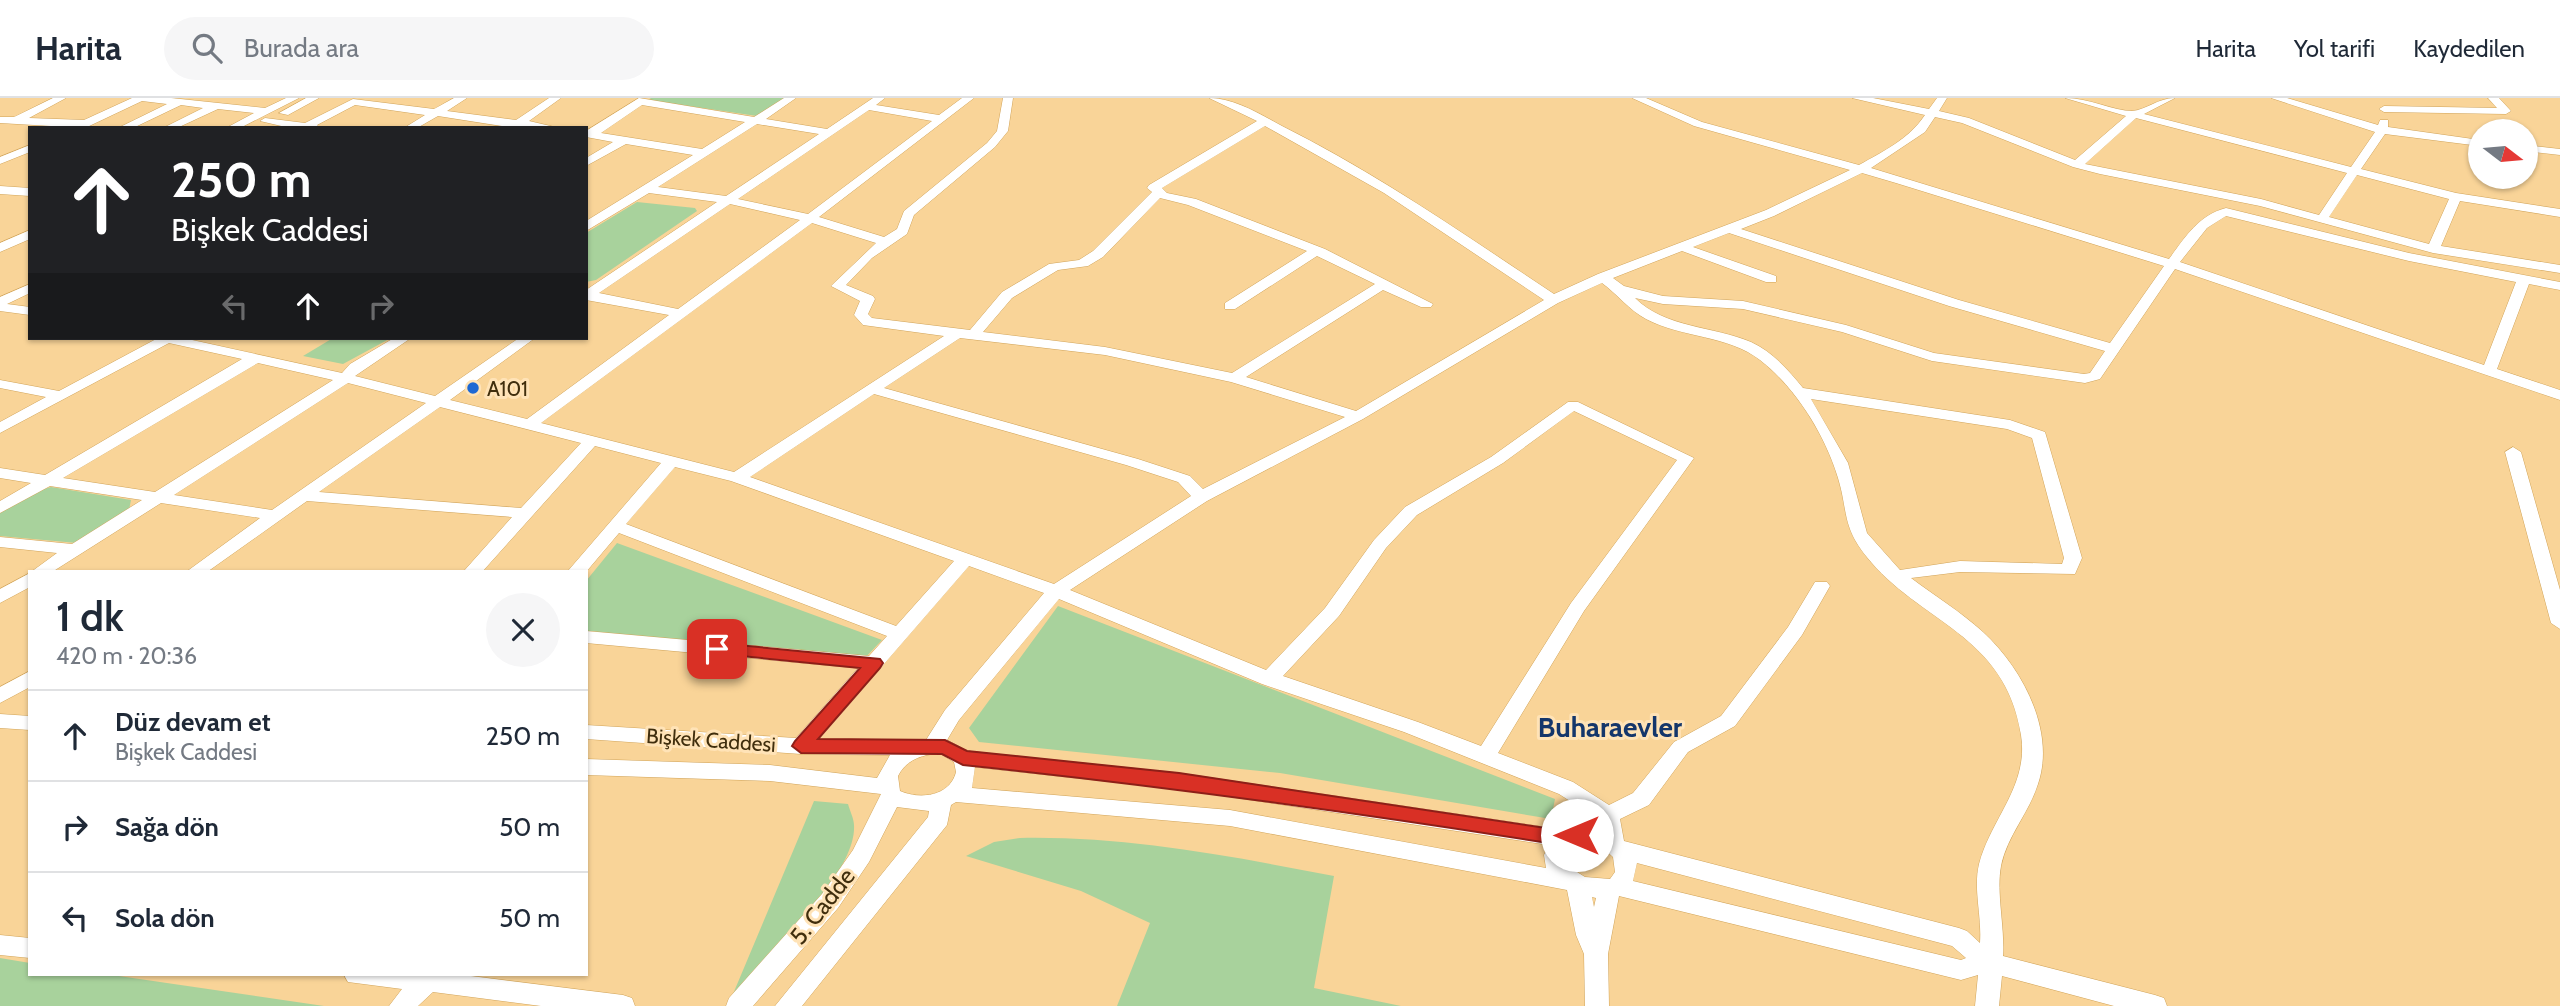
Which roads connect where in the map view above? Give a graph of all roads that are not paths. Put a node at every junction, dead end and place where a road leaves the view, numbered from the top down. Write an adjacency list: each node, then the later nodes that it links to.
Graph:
1 (61, 98): 32 (street)
2 (141, 98): 21 (street); 36 (street)
3 (267, 98): 27 (street)
4 (294, 98): 27 (street)
5 (314, 98): 27 (street)
6 (462, 98): 25 (street)
7 (556, 98): 34 (street)
8 (791, 98): 29 (street)
9 (880, 98): 24 (street)
10 (969, 98): 30 (street)
11 (1008, 98): 72 (street)
12 (1214, 98): 33 (street)
13 (1637, 98): 56 (street)
14 (1857, 98): 26 (street)
15 (1942, 98): 26 (street)
16 (2070, 98): 28 (street)
17 (2169, 98): 28 (street)
18 (2276, 98): 44 (street)
19 (2493, 98): 22 (street)
20 (643, 100): 29 (street); 46 (street)
21 (180, 102): 23 (street); 37 (street)
22 (2383, 104): 44 (street)
23 (216, 106): 27 (street); 38 (street)
24 (867, 107): 30 (street); 45 (street)
25 (440, 111): 34 (street); 42 (street); 43 (street)
26 (1934, 112): 55 (street); 56 (street)
27 (262, 114): 39 (street); 40 (street); 41 (street)
28 (2133, 115): 55 (street); 57 (street)
29 (758, 119): 45 (street); 52 (street)
30 (943, 119): 65 (street)
31 (0, 120): 32 (street)
32 (15, 121): 35 (street)
33 (1266, 121): 61 (street); 87 (street)
34 (516, 125)
35 (68, 126)
36 (81, 126)
37 (127, 126)
38 (172, 126)
39 (235, 126)
40 (253, 126)
41 (306, 126)
42 (312, 126)
43 (413, 126)
44 (2382, 130): 48 (street); 57 (street)
45 (828, 132): 63 (street)
46 (589, 134): 47 (street)
47 (624, 141): 52 (street); 54 (street)
48 (2468, 141)
49 (28, 149): 53 (street)
50 (2538, 149): 51 (street)
51 (2560, 152)
52 (704, 153): 58 (street)
53 (0, 161)
54 (588, 162)
55 (2077, 165): 66 (street)
56 (1861, 169): 69 (street); 77 (street)
57 (2352, 172): 62 (street); 66 (street)
58 (647, 189): 63 (street); 68 (street)
59 (0, 190): 60 (street)
60 (28, 192)
61 (1165, 194): 76 (street); 93 (street)
62 (2456, 197): 64 (street); 75 (street)
63 (727, 200): 65 (street); 86 (street)
64 (2560, 213)
65 (810, 218): 72 (street); 92 (street)
66 (2322, 219): 75 (street)
67 (28, 224): 71 (street)
68 (588, 224)
69 (1729, 229): 73 (street); 98 (street)
70 (28, 235): 74 (street)
71 (0, 237)
72 (886, 242): 93 (street)
73 (1682, 247): 79 (street); 80 (street)
74 (0, 248)
75 (2433, 249): 78 (street)
76 (1316, 251): 82 (street); 90 (street)
77 (2172, 264): 81 (street); 98 (street); 100 (street)
78 (2560, 269)
79 (1603, 277): 85 (street); 87 (street)
80 (1770, 279)
81 (2524, 279): 83 (street); 100 (street)
82 (1382, 285): 88 (street); 102 (street)
83 (2560, 286)
84 (28, 289): 89 (street)
85 (1619, 289): 98 (street); 105 (street)
86 (589, 292): 92 (street)
87 (1553, 300): 109 (street)
88 (1426, 303)
89 (0, 304): 91 (street)
90 (1230, 306)
91 (28, 311)
92 (678, 313): 110 (street)
93 (966, 333): 102 (street); 104 (street)
94 (163, 340): 107 (street)
95 (176, 340): 99 (street)
96 (401, 340): 101 (street)
97 (525, 340): 108 (street)
98 (2114, 349)
99 (257, 357): 101 (street); 117 (street)
100 (2489, 371): 106 (street)
101 (346, 378): 108 (street); 120 (street)
102 (1234, 378): 109 (street)
103 (0, 384): 107 (street)
104 (875, 390): 116 (street); 119 (street)
105 (1797, 392): 132 (street); 132 (street)
106 (2560, 394)
107 (58, 395): 111 (street)
108 (439, 401): 110 (street); 118 (street)
109 (1358, 416): 119 (street)
110 (529, 425): 112 (street)
111 (0, 428)
112 (592, 440): 114 (street); 122 (street)
113 (2513, 453): 137 (street)
114 (672, 461): 116 (street); 124 (street)
115 (0, 473): 117 (street)
116 (737, 478): 127 (street)
117 (44, 481): 120 (street); 121 (street)
118 (300, 496): 122 (street); 123 (street)
119 (1201, 497): 135 (street)
120 (158, 498): 123 (street); 126 (street)
121 (0, 508)
122 (526, 513): 130 (street)
123 (274, 515): 129 (street)
124 (615, 526): 131 (street); 138 (street)
125 (0, 542): 126 (street)
126 (76, 550): 128 (street)
127 (966, 558): 135 (street); 138 (street)
128 (43, 570)
129 (198, 570)
130 (474, 570)
131 (578, 570)
132 (1897, 576): 162 (street)
133 (28, 580): 136 (street)
134 (1821, 586): 154 (street)
135 (1056, 591): 141 (street); 148 (street)
136 (0, 597)
137 (2560, 623)
138 (900, 634): 140 (street)
139 (588, 637): 140 (street)
140 (874, 663): 147 (street)
141 (1269, 678): 149 (street); 149 (street)
142 (19, 683): 143 (street)
143 (0, 696)
144 (0, 722): 145 (street)
145 (28, 723)
146 (588, 732): 147 (street, Bişkek Caddesi)
147 (801, 746): 148 (street, Bişkek Caddesi)
148 (927, 747): 150 (street); 152 (street)
149 (1485, 756): 154 (street)
150 (963, 758): 153 (street); 155 (street)
151 (588, 766): 152 (street, Bişkek Caddesi)
152 (890, 792): 153 (street); 167 (street, 5. Cadde)
153 (947, 797): 157 (street); 168 (street, 5. Cadde)
154 (1608, 815): 156 (street)
155 (1567, 839): 156 (street); 157 (street)
156 (1618, 847): 158 (street); 162 (street)
157 (1573, 883): 158 (street); 161 (street)
158 (1613, 887): 161 (street); 162 (street)
159 (0, 945): 160 (street)
160 (28, 947)
161 (1596, 954): 169 (street)
162 (1988, 963): 170 (street); 171 (street)
163 (381, 976): 164 (street)
164 (432, 978): 165 (street); 166 (street)
165 (401, 1006)
166 (623, 1006)
167 (738, 1006)
168 (787, 1006)
169 (1598, 1006)
170 (1987, 1006)
171 (2155, 1006)

